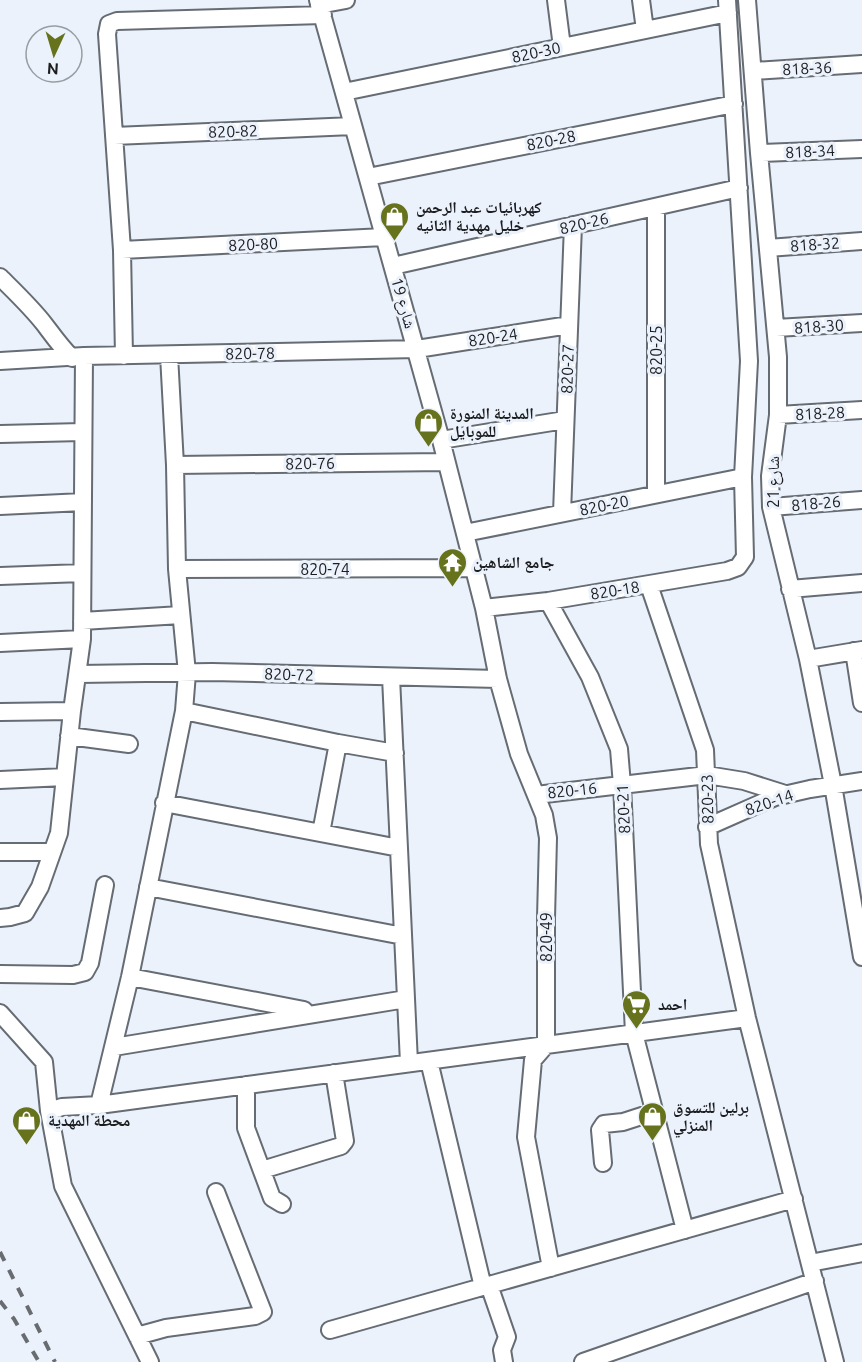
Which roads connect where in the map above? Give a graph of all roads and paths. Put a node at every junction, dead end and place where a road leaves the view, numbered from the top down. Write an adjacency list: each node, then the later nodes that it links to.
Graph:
1 (346, 0): 6 (street)
2 (556, 0): 8 (street)
3 (641, 0): 7 (street)
4 (747, 0): 10 (street, شارع 21)
5 (728, 6): 7 (street, 820-30); 12 (street, شارع 21)
6 (320, 7): 11 (street, شارع 19); 14 (street)
7 (645, 30): 8 (street, 820-30)
8 (562, 47): 11 (street, 820-30)
9 (862, 64): 10 (street, 818-36)
10 (753, 71): 16 (street, شارع 21)
11 (344, 92): 13 (street, شارع 19)
12 (734, 104): 17 (street, 820-28); 18 (street, شارع 21)
13 (353, 126): 14 (street, 820-82); 17 (street, شارع 19)
14 (114, 136): 24 (street)
15 (862, 149): 16 (street, 818-34)
16 (759, 153): 23 (street, شارع 21)
17 (368, 177): 21 (street, شارع 19)
18 (739, 188): 19 (street, 820-26); 44 (street, شارع 21)
19 (656, 207): 20 (street, 820-26); 45 (street, 820-25)
20 (573, 225): 25 (street, 820-26); 29 (street, 820-27)
21 (384, 237): 24 (street, 820-80); 25 (street, شارع 19)
22 (862, 241): 23 (street, 818-32)
23 (768, 248): 30 (street, شارع 21)
24 (122, 250): 33 (street)
25 (393, 266): 31 (street, شارع 19)
26 (0, 277): 27 (street)
27 (7, 290): 34 (street)
28 (862, 323): 30 (street, 818-30)
29 (569, 325): 31 (street, 820-24); 38 (street, 820-27)
30 (776, 328): 37 (street, شارع 21)
31 (417, 350): 32 (street, 820-78); 41 (street, شارع 19)
32 (169, 355): 33 (street, 820-78); 43 (street)
33 (124, 356): 34 (street, 820-78)
34 (78, 357): 35 (street, 820-78); 39 (street)
35 (0, 361)
36 (862, 410): 37 (street, 818-28)
37 (778, 415): 49 (street, شارع 21)
38 (565, 420): 41 (street); 50 (street, 820-27)
39 (82, 432): 40 (street); 47 (street)
40 (0, 434)
41 (441, 441): 42 (street, شارع 19)
42 (446, 462): 43 (street, 820-76); 51 (street, شارع 19)
43 (175, 465): 54 (street)
44 (743, 477): 45 (street, 820-20); 52 (street, شارع 21)
45 (656, 494): 50 (street, 820-20)
46 (862, 500): 49 (street, 818-26)
47 (83, 502): 48 (street); 55 (street)
48 (0, 506)
49 (771, 507): 59 (street, شارع 21)
50 (562, 513): 51 (street, 820-20)
51 (465, 532): 53 (street, شارع 19)
52 (742, 562): 58 (street, 820-18)
53 (473, 568): 54 (street, 820-74); 61 (street, شارع 19)
54 (177, 569): 62 (street)
55 (82, 573): 56 (street); 63 (street)
56 (0, 576)
57 (862, 583): 59 (street)
58 (649, 585): 60 (street, 820-18); 80 (street, 820-23)
59 (790, 589): 67 (street, شارع 21)
60 (548, 601): 61 (street, 820-18); 84 (street, 820-21)
61 (484, 608): 71 (street, 820-49)
62 (181, 615): 63 (street); 68 (street)
63 (82, 621): 64 (street)
64 (82, 639): 65 (street); 69 (street)
65 (0, 643)
66 (858, 650): 67 (street); 72 (street)
67 (808, 658): 85 (street, شارع 21)
68 (187, 673): 69 (street, 820-72); 70 (street, 820-72); 74 (street)
69 (79, 674): 73 (street)
70 (391, 678): 71 (street, 820-72); 79 (street)
71 (498, 679): 87 (street, 820-49)
72 (862, 703)
73 (72, 711): 75 (street); 76 (street)
74 (184, 711): 77 (street); 88 (street)
75 (0, 712)
76 (69, 736): 78 (street); 81 (street)
77 (338, 743): 79 (street); 90 (street)
78 (129, 744)
79 (395, 753): 91 (street)
80 (707, 776): 84 (street, 820-16); 86 (street, 820-16); 89 (street, 820-23)
81 (65, 777): 82 (street); 93 (street)
82 (0, 780)
83 (862, 781): 85 (street, 820-14)
84 (622, 785): 87 (street, 820-16); 105 (street, 820-21)
85 (833, 785): 86 (street, 820-14); 98 (street, شارع 21)
86 (785, 794): 89 (street, 820-14)
87 (536, 795): 106 (street, 820-49)
88 (164, 803): 90 (street); 95 (street)
89 (707, 827): 104 (street, 820-23)
90 (321, 833): 91 (street)
91 (399, 848): 97 (street)
92 (0, 852): 93 (street)
93 (52, 852): 96 (street)
94 (105, 885): 99 (street)
95 (148, 886): 97 (street); 100 (street)
96 (0, 918)
97 (403, 936): 101 (street)
98 (862, 957)
99 (0, 974)
100 (130, 977): 102 (street); 107 (street)
101 (406, 999): 102 (street); 109 (street)
102 (317, 1012): 107 (street)
103 (0, 1013): 113 (street)
104 (747, 1018): 105 (street); 118 (street, 820-23)
105 (634, 1034): 106 (street); 114 (street, 820-21)
106 (546, 1045): 108 (street); 123 (street, 820-49)
107 (114, 1047): 112 (street)
108 (429, 1060): 109 (street); 125 (street)
109 (409, 1063): 110 (street)
110 (334, 1073): 111 (street); 116 (street)
111 (246, 1085): 112 (street); 116 (street)
112 (99, 1106): 113 (street)
113 (49, 1111): 127 (street)
114 (654, 1113): 115 (street); 120 (street, 820-21)
115 (603, 1163)
116 (262, 1170): 119 (street)
117 (216, 1192): 127 (street)
118 (794, 1199): 120 (street); 122 (street, 820-23)
119 (282, 1204)
120 (685, 1230): 123 (street)
121 (862, 1253): 122 (street)
122 (810, 1263): 124 (street, 820-23)
123 (550, 1268): 125 (street)
124 (815, 1281): 130 (street); 131 (street, 820-23)
125 (486, 1286): 126 (street); 129 (street)
126 (330, 1330)
127 (137, 1336): 128 (street)
128 (150, 1362)
129 (504, 1362)
130 (583, 1362)
131 (835, 1362)

